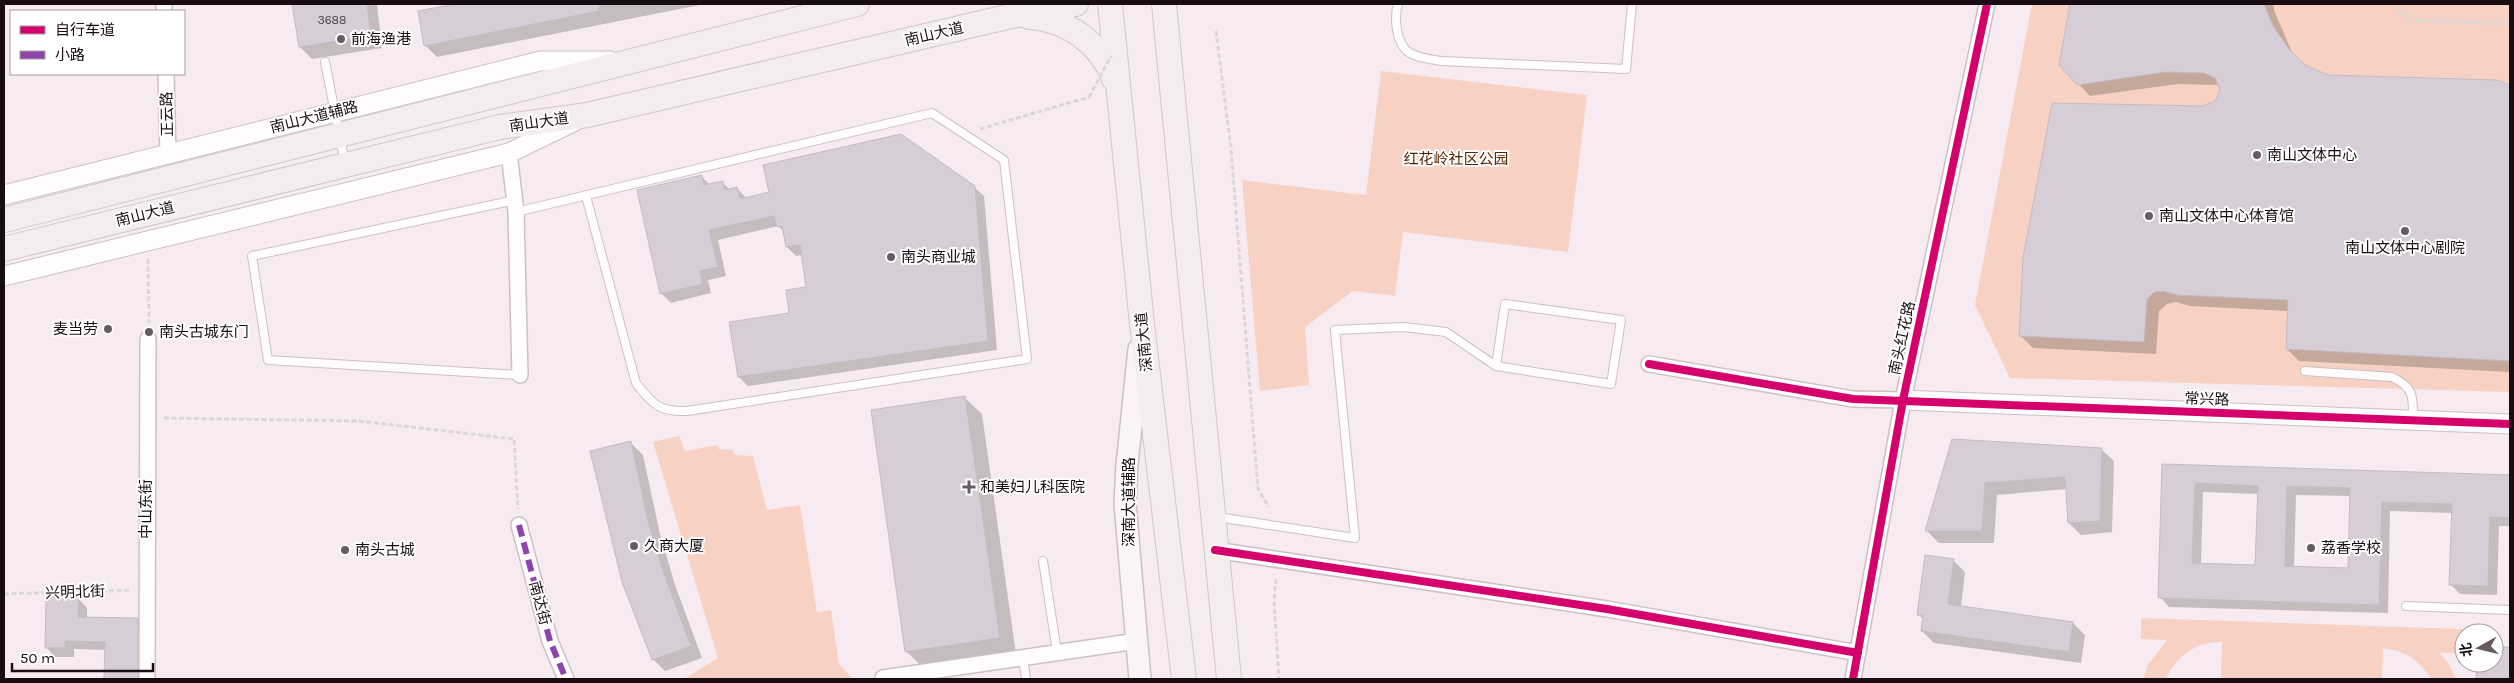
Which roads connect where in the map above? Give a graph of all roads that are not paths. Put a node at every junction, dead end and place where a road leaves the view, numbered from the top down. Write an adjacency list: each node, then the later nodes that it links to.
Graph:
1 (857, 4): 9 (main road, 南山大道)
2 (1076, 4): 8 (main road, 南山大道)
3 (1110, 4): 12 (main road, 深南大道)
4 (1164, 4): 34 (main road)
5 (1398, 4): 6 (lane)
6 (1632, 4)
7 (1987, 4): 31 (street, 南头红花路)
8 (1007, 17): 12 (main road); 14 (main road, 南山大道)
9 (626, 60): 13 (street, 南山大道辅路); 15 (main road, 南山大道)
10 (324, 62): 13 (lane)
11 (166, 75): 17 (street, 正云路)
12 (1119, 95): 25 (main road, 深南大道)
13 (334, 111): 15 (lane); 17 (street, 南山大道辅路)
14 (587, 115): 16 (street); 18 (main road, 南山大道)
15 (339, 136): 18 (lane); 22 (main road, 南山大道)
16 (509, 153): 21 (street); 24 (street)
17 (168, 154): 19 (street, 南山大道辅路)
18 (346, 165): 23 (main road, 南山大道)
19 (4, 195)
20 (586, 196): 20 (lane); 21 (lane)
21 (516, 206): 30 (street); 30 (lane)
22 (4, 220)
23 (4, 249)
24 (4, 276)
25 (1142, 324): 40 (main road, 深南大道辅路); 49 (main road, 深南大道)
26 (148, 332): 45 (street, 中山东街)
27 (1650, 364): 31 (street)
28 (1496, 366): 28 (lane); 34 (lane)
29 (2305, 371): 32 (lane)
30 (520, 375)
31 (1903, 400): 32 (street, 常兴路); 42 (street, 南头红花路)
32 (2413, 421): 33 (street, 常兴路)
33 (2510, 424)
34 (1212, 516): 36 (main road)
35 (519, 525): 46 (street, 南达街)
36 (1215, 550): 42 (street); 50 (main road)
37 (1043, 561): 41 (lane)
38 (2406, 606): 39 (lane)
39 (2510, 610)
40 (1137, 641): 41 (street); 48 (main road, 深南大道辅路)
41 (1057, 652): 43 (street)
42 (1858, 653): 51 (street, 南头红花路)
43 (1023, 658): 44 (street); 47 (lane)
44 (883, 678)
45 (148, 679)
46 (566, 679)
47 (1026, 679)
48 (1140, 679)
49 (1184, 679)
50 (1229, 679)
51 (1853, 679)

